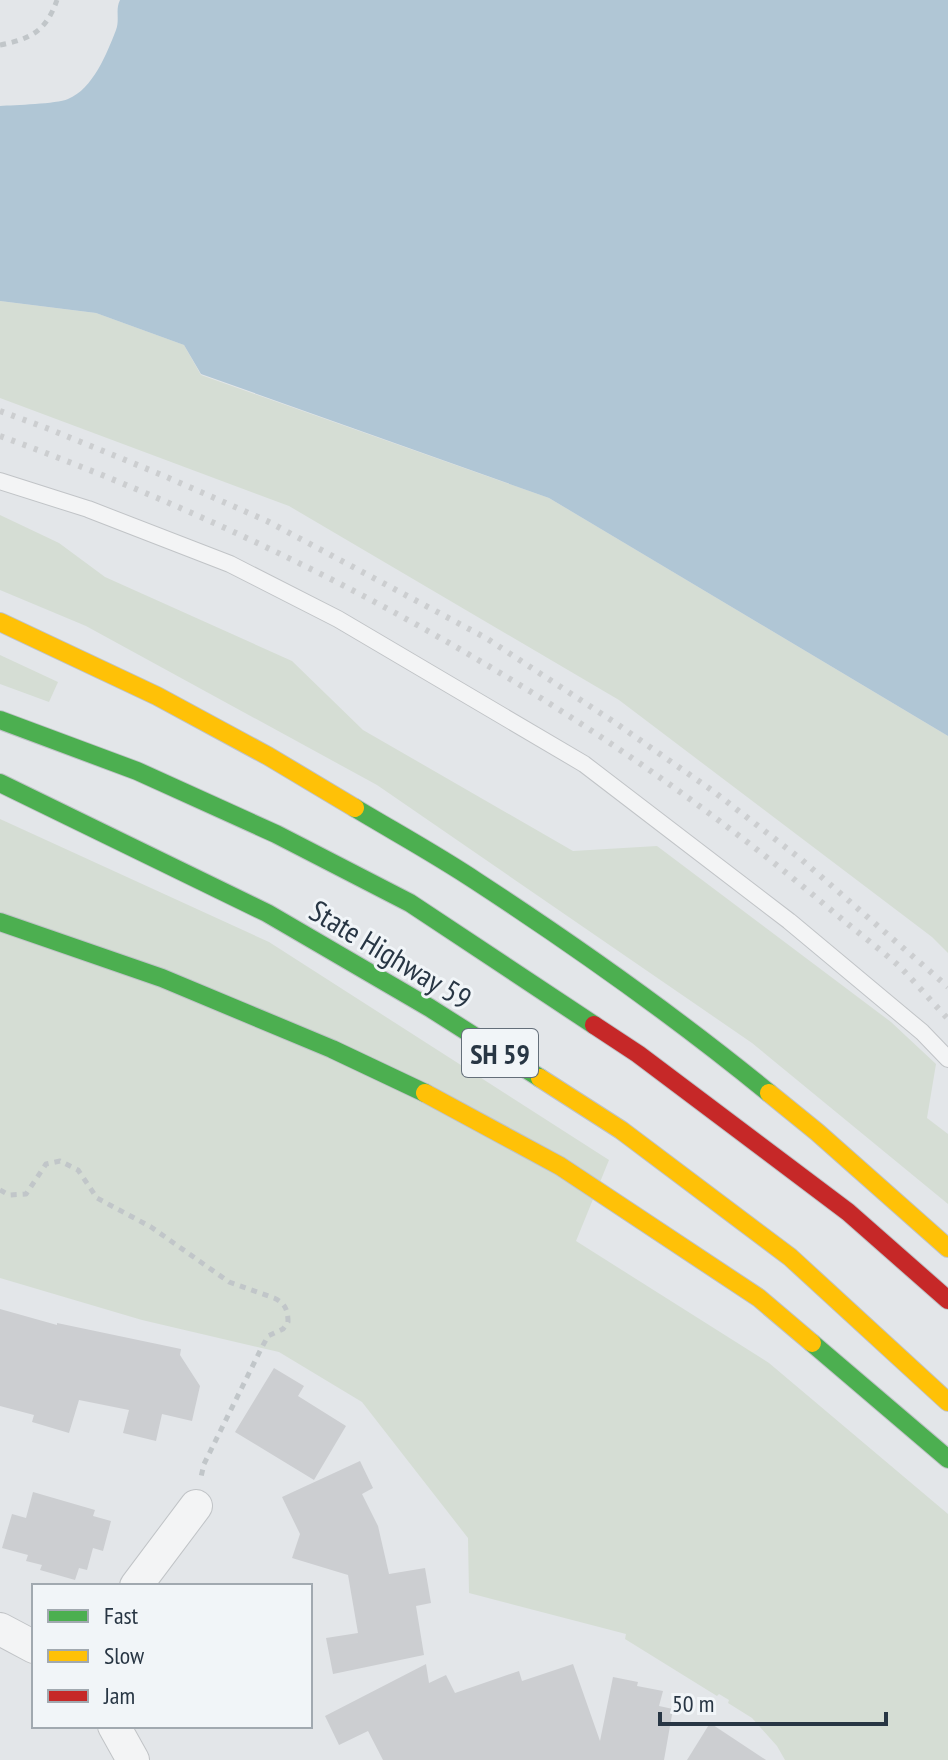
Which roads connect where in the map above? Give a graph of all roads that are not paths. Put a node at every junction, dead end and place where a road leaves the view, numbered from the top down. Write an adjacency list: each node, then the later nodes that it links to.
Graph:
1 (0, 481): 6 (lane)
2 (0, 622): 7 (main road)
3 (0, 720): 8 (main road, State Highway 59 / SH 59)
4 (0, 783): 9 (main road, State Highway 59 / SH 59)
5 (0, 922): 10 (main road)
6 (948, 1059)
7 (948, 1248)
8 (948, 1300)
9 (948, 1402)
10 (948, 1459)
11 (196, 1506): 12 (street)
12 (138, 1584)
13 (0, 1629): 14 (street)
14 (32, 1646)
15 (115, 1728): 16 (street)
16 (133, 1760)

